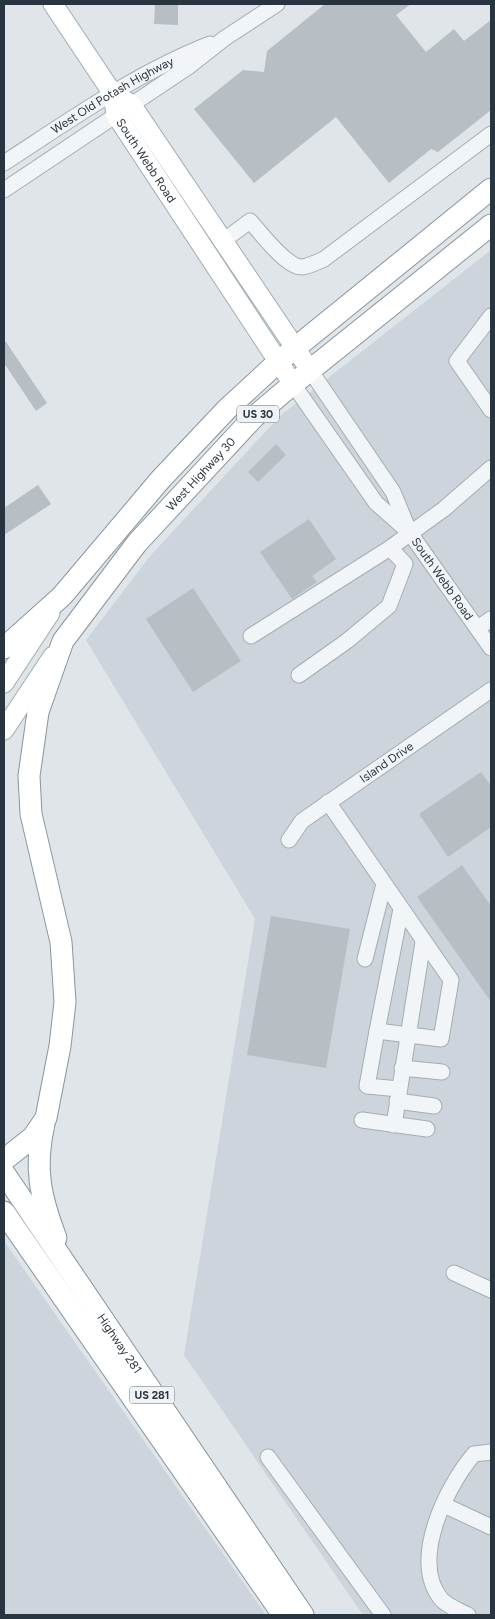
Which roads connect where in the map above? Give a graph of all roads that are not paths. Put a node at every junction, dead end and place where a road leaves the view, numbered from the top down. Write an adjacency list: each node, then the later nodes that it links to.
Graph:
1 (53, 4): 4 (main road)
2 (277, 4): 3 (street, West Old Potash Highway)
3 (225, 38): 4 (street, West Old Potash Highway); 5 (street, West Old Potash Highway)
4 (113, 94): 5 (main road, South Webb Road); 7 (street, West Old Potash Highway)
5 (124, 110): 9 (street, West Old Potash Highway); 11 (main road, South Webb Road); 14 (main road, South Webb Road)
6 (491, 134): 11 (street)
7 (4, 163)
8 (491, 189): 13 (highway, West Highway 30 / US 30)
9 (4, 190)
10 (491, 225): 15 (highway, West Highway 30 / US 30)
11 (223, 241): 13 (main road, South Webb Road)
12 (491, 316): 17 (street)
13 (295, 348): 14 (highway, West Highway 30 / US 30); 15 (main road, South Webb Road)
14 (278, 362): 16 (main road, South Webb Road); 21 (highway, West Highway 30 / US 30)
15 (310, 370): 16 (highway, West Highway 30 / US 30); 19 (street, South Webb Road)
16 (293, 384): 19 (street, South Webb Road); 25 (highway, West Highway 30 / US 30)
17 (491, 410)
18 (491, 468): 19 (street)
19 (410, 532): 20 (street); 23 (street, South Webb Road)
20 (390, 548): 24 (street); 28 (street)
21 (62, 596): 26 (highway); 29 (main road, West Highway 30 / US 30)
22 (491, 619): 23 (street)
23 (478, 628): 27 (street, South Webb Road)
24 (251, 636)
25 (63, 640): 31 (main road, West Highway 30 / US 30); 44 (highway)
26 (4, 648)
27 (491, 648)
28 (299, 675)
29 (4, 683)
30 (491, 690): 32 (street, Island Drive)
31 (4, 730)
32 (328, 802): 33 (street, Island Drive); 34 (street)
33 (289, 840)
34 (384, 884): 35 (street); 37 (street)
35 (401, 909): 36 (street); 38 (street)
36 (423, 942): 39 (street); 39 (street)
37 (366, 959)
38 (377, 1031): 39 (street); 42 (street)
39 (407, 1035): 40 (street)
40 (402, 1068): 41 (street); 42 (street)
41 (442, 1072)
42 (398, 1095): 43 (street); 46 (street)
43 (434, 1106)
44 (46, 1118): 48 (highway); 52 (highway)
45 (362, 1120): 46 (street)
46 (394, 1125): 47 (street)
47 (427, 1130)
48 (4, 1160)
49 (4, 1173): 52 (highway, Highway 281 / US 281)
50 (4, 1212): 58 (highway, Highway 281 / US 281)
51 (454, 1273): 53 (street)
52 (81, 1287): 59 (highway, Highway 281 / US 281)
53 (491, 1290)
54 (491, 1452): 56 (street)
55 (268, 1457): 60 (street)
56 (444, 1506): 57 (street); 61 (street)
57 (491, 1527)
58 (283, 1615)
59 (303, 1615)
60 (383, 1615)
61 (468, 1615)

